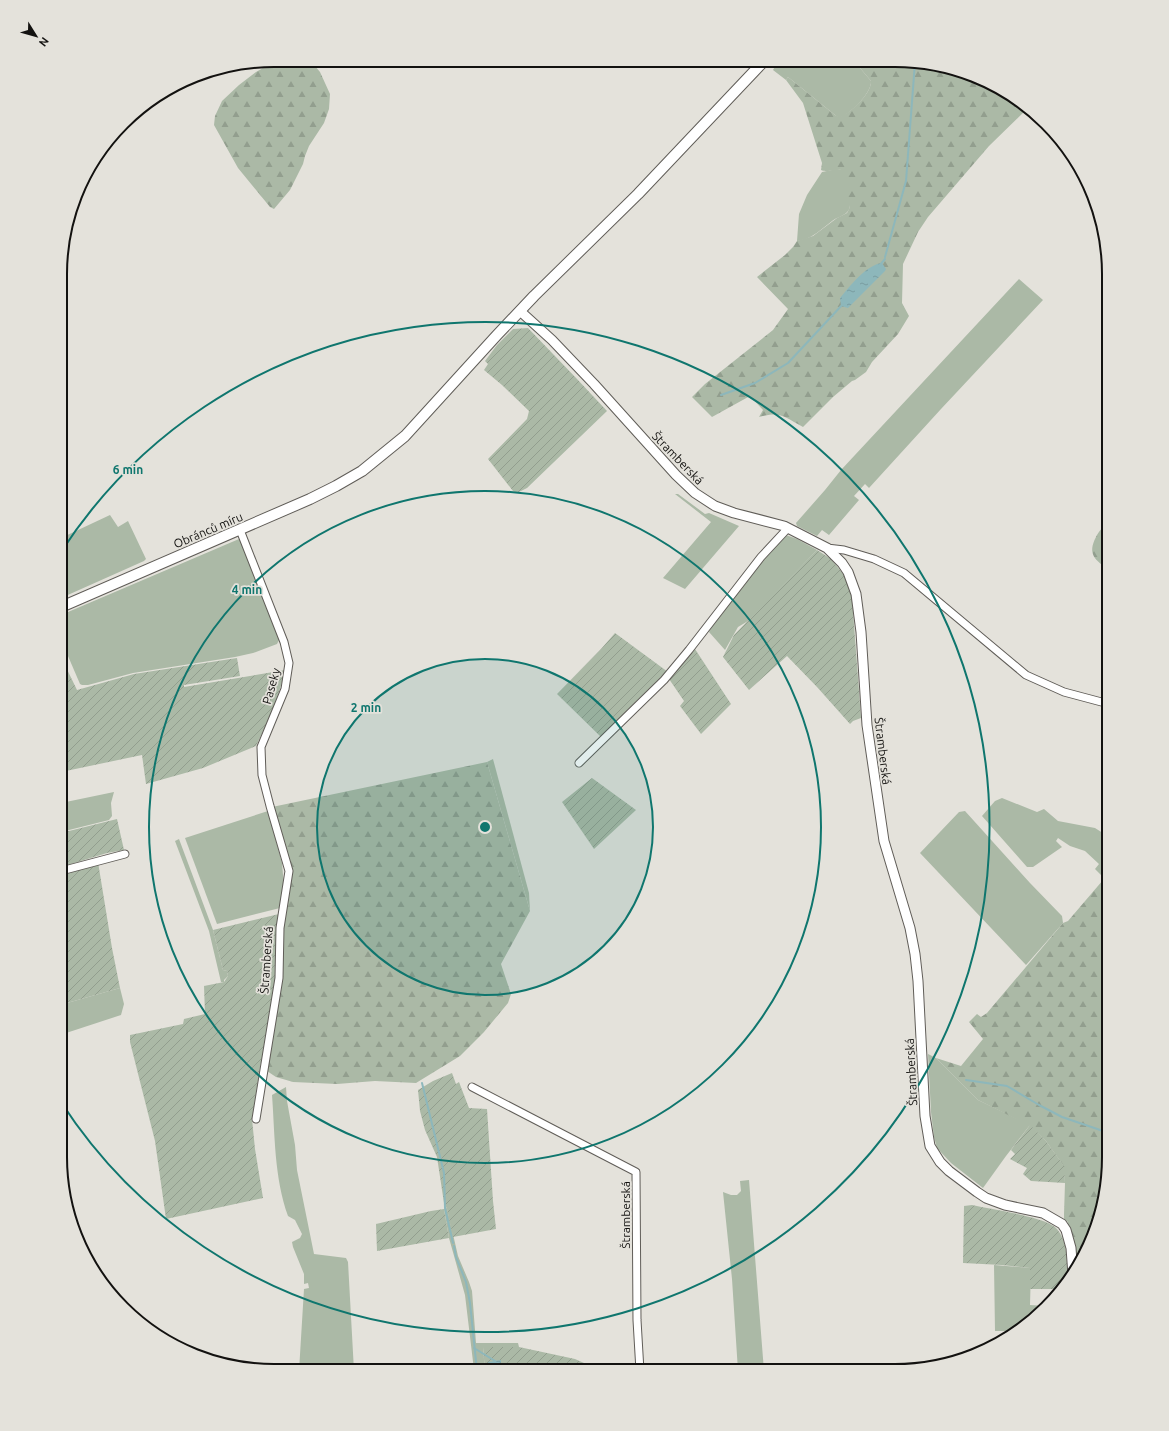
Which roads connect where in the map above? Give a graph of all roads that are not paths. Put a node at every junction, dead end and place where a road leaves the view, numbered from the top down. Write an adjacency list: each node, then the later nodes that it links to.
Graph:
1 (758, 67): 2 (main road, Obránců míru)
2 (520, 311): 3 (street, Štramberská); 4 (main road, Obránců míru)
3 (788, 528): 5 (street, Štramberská); 8 (street)
4 (240, 530): 6 (main road, Obránců míru); 9 (street, Paseky)
5 (826, 548): 7 (street); 14 (street, Štramberská)
6 (67, 604)
7 (1102, 702)
8 (579, 763)
9 (270, 806): 13 (street, Štramberská)
10 (125, 854): 11 (street)
11 (67, 869)
12 (472, 1087): 15 (street, Štramberská)
13 (256, 1119)
14 (1072, 1263)
15 (640, 1364)

